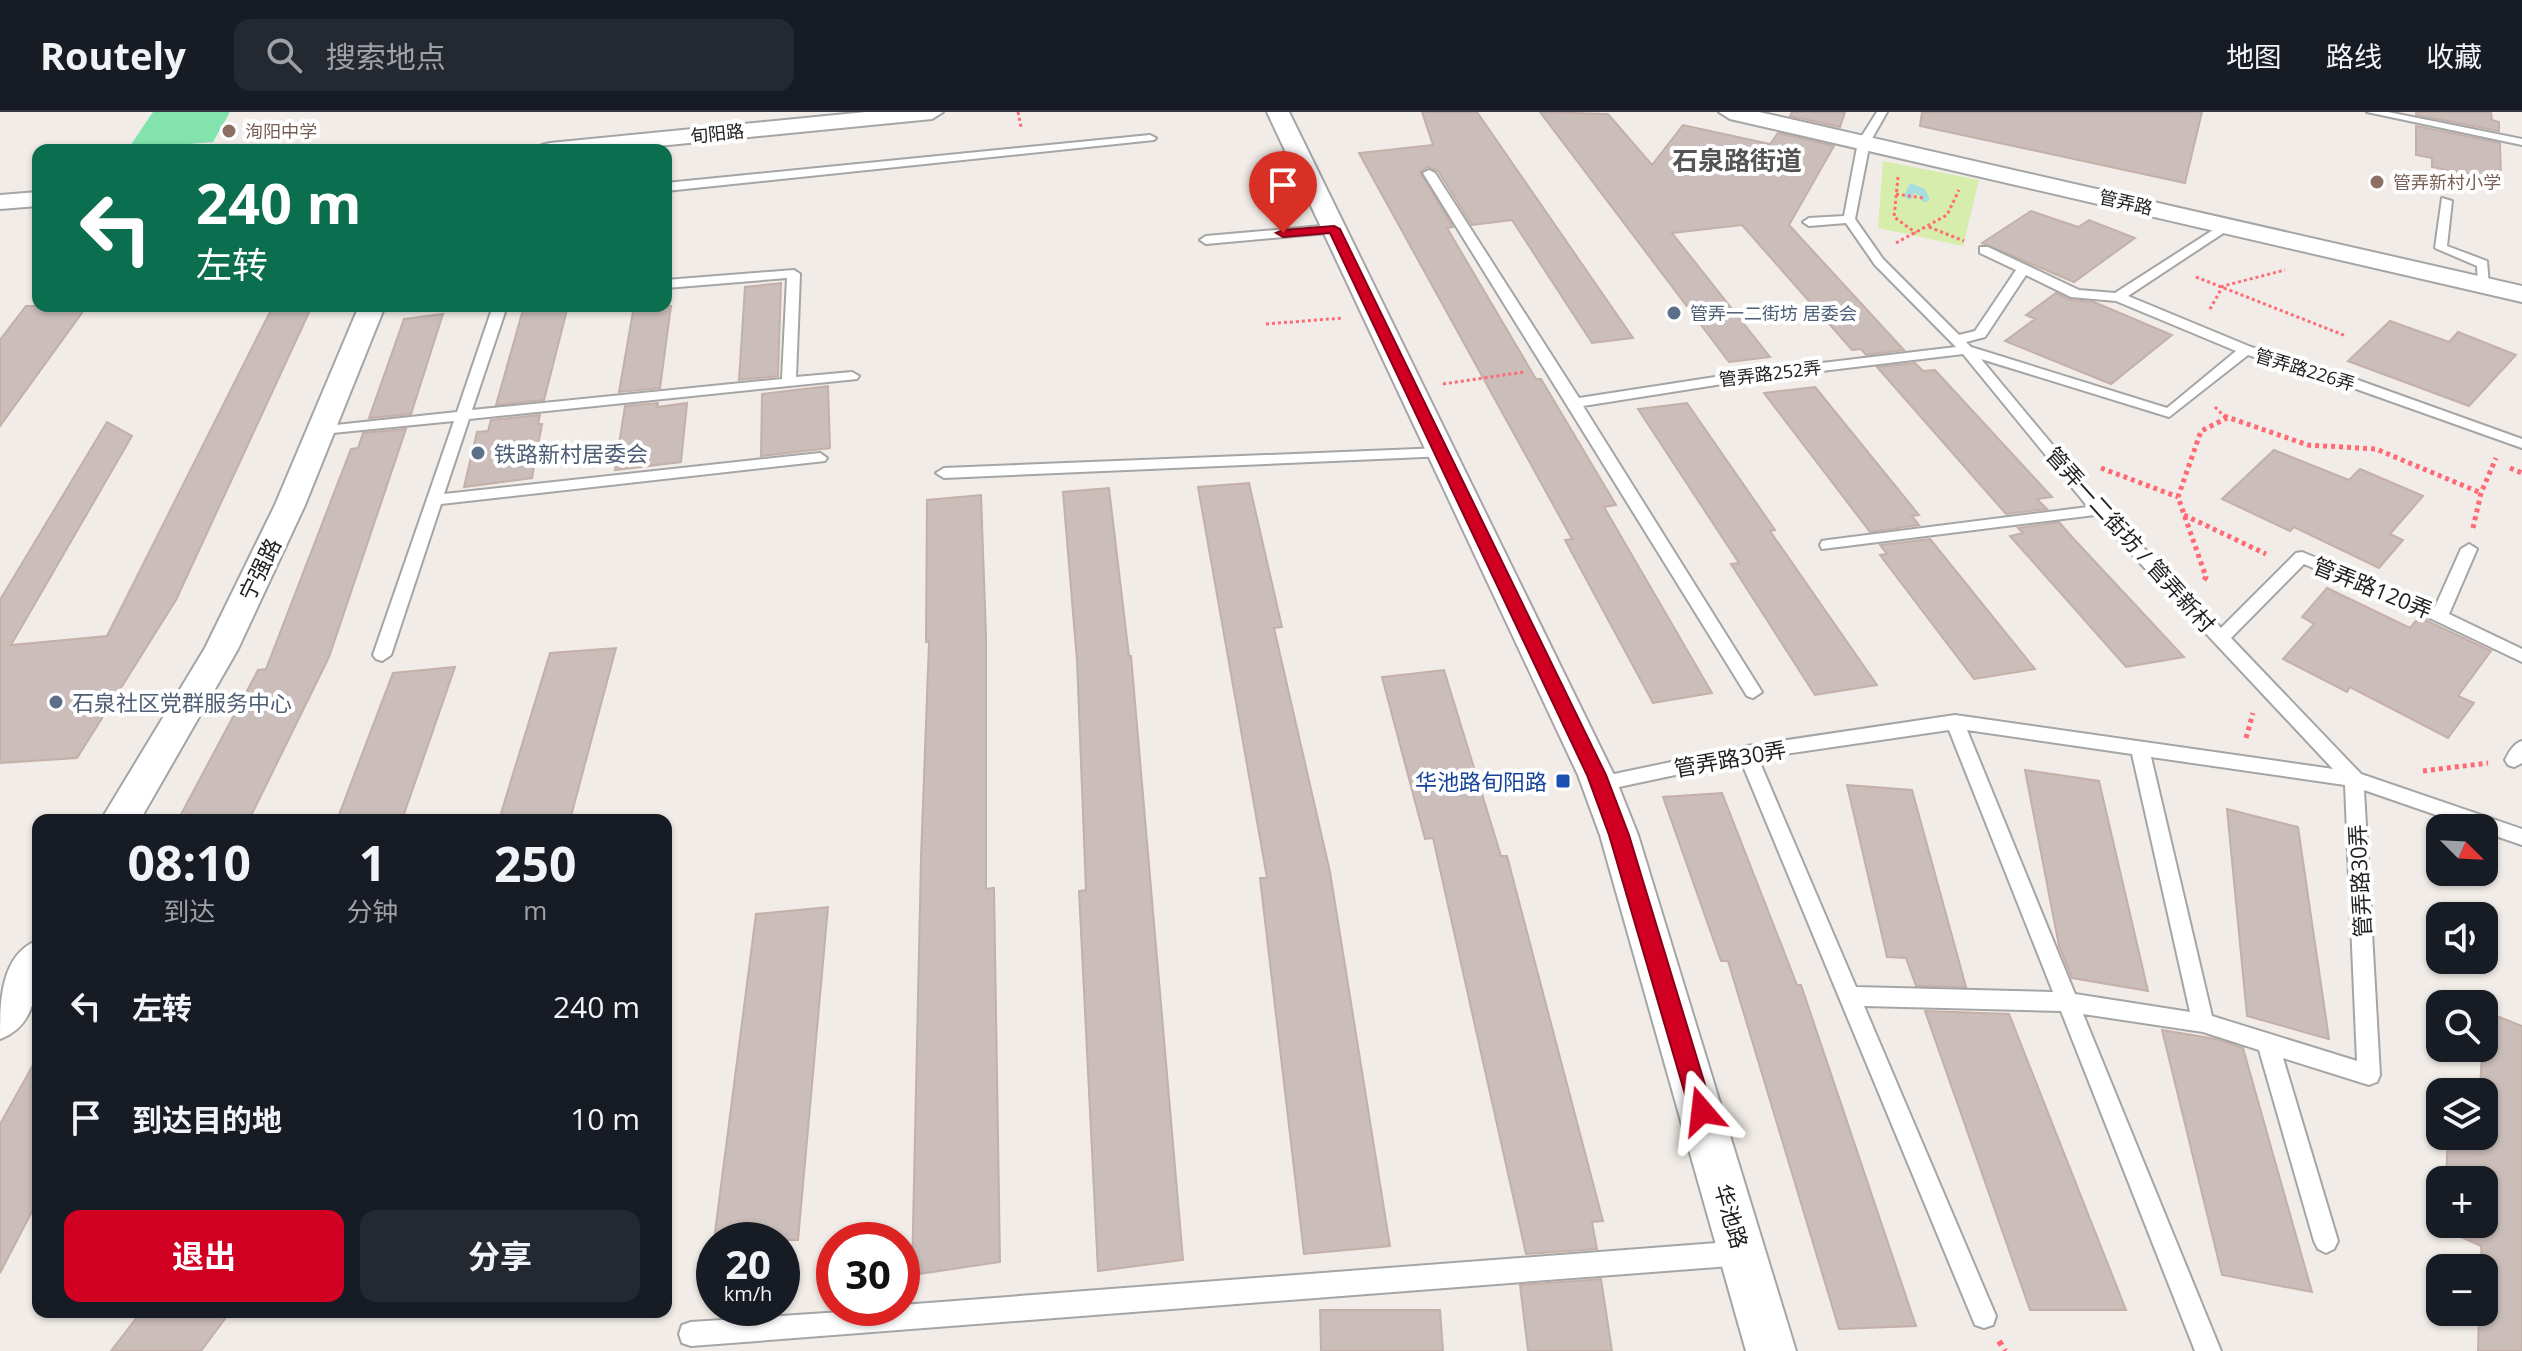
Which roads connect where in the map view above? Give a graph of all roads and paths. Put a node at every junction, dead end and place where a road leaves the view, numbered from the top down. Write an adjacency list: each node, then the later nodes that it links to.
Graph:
1 (932, 112): 9 (street, 旬阳路)
2 (1278, 112): 23 (street, 华池路)
3 (1730, 112): 7 (street, 管弄路)
4 (1882, 112): 7 (lane)
5 (2372, 112): 8 (lane)
6 (1150, 138): 12 (lane)
7 (1864, 142): 19 (lane); 21 (street, 管弄路)
8 (2522, 142)
9 (610, 144)
10 (1429, 173): 44 (lane)
11 (1898, 176): 14 (path)
12 (672, 186)
13 (1960, 189): 22 (path)
14 (1896, 194): 15 (path); 24 (path)
15 (1923, 198)
16 (32, 199): 18 (street)
17 (2446, 201): 31 (lane)
18 (0, 202)
19 (1849, 219): 20 (lane); 27 (lane, 管弄一二街坊 / 管弄新村)
20 (1809, 222)
21 (2227, 225): 28 (lane); 31 (street, 管弄路)
22 (1928, 226): 24 (path); 26 (path)
23 (1334, 229): 25 (lane); 38 (street, 华池路)
24 (1916, 233): 27 (path)
25 (1206, 240)
26 (1984, 250): 29 (lane)
27 (1874, 255): 42 (lane, 管弄一二街坊 / 管弄新村)
28 (2165, 266): 33 (path); 35 (lane)
29 (2023, 270): 35 (lane); 42 (lane)
30 (2288, 270): 33 (path)
31 (2484, 283): 34 (street, 管弄路)
32 (672, 284): 46 (lane)
33 (2223, 286): 40 (path); 41 (path)
34 (2522, 294)
35 (2118, 297): 40 (lane)
36 (370, 312): 52 (street, 宁强路)
37 (498, 312): 50 (lane)
38 (1376, 316): 39 (path); 47 (street, 华池路)
39 (1266, 324)
40 (2198, 330): 43 (lane)
41 (2346, 336)
42 (1962, 345): 48 (lane, 管弄路226弄); 49 (lane, 管弄路252弄); 55 (lane, 管弄一二街坊 / 管弄新村)
43 (2246, 350): 48 (lane, 管弄路226弄); 53 (lane, 管弄路226弄)
44 (1552, 367): 47 (path); 49 (lane)
45 (852, 376): 46 (lane)
46 (789, 383): 50 (lane)
47 (1410, 388): 56 (street, 华池路)
48 (2197, 391): 51 (path)
49 (1575, 403): 73 (lane)
50 (462, 417): 52 (lane); 61 (lane)
51 (2227, 418): 59 (path); 60 (path)
52 (322, 430): 81 (street, 宁强路)
53 (2504, 440): 54 (lane, 管弄路226弄); 59 (path)
54 (2522, 444)
55 (2048, 448): 60 (path); 62 (lane, 管弄一二街坊 / 管弄新村)
56 (1441, 453): 58 (lane); 80 (street, 华池路)
57 (820, 458): 61 (lane)
58 (944, 473)
59 (2481, 493): 65 (path)
60 (2178, 497): 63 (path)
61 (437, 500): 70 (lane)
62 (2099, 510): 64 (lane); 67 (lane, 管弄一二街坊 / 管弄新村)
63 (2183, 515): 66 (path); 67 (path)
64 (1828, 545)
65 (2469, 549): 68 (lane, 管弄路120弄)
66 (2293, 566): 68 (lane, 管弄路120弄); 69 (lane, 管弄路120弄)
67 (2188, 604): 69 (lane, 管弄一二街坊 / 管弄新村)
68 (2440, 616): 71 (lane)
69 (2220, 639): 72 (lane, 管弄一二街坊 / 管弄新村)
70 (382, 655)
71 (2522, 656)
72 (2261, 681): 78 (path); 79 (lane, 管弄一二街坊 / 管弄新村)
73 (1753, 692)
74 (1955, 722): 75 (lane, 管弄路30弄); 76 (lane, 管弄路30弄); 85 (lane)
75 (2140, 749): 78 (lane, 管弄路30弄); 87 (lane)
76 (1747, 753): 80 (lane, 管弄路30弄); 84 (lane)
77 (2518, 754): 79 (path)
78 (2239, 763): 79 (lane, 管弄路30弄)
79 (2354, 780): 82 (lane, 管弄一二街坊 / 管弄新村); 88 (lane, 管弄路30弄)
80 (1600, 784): 90 (street, 华池路)
81 (124, 814)
82 (2522, 837)
83 (32, 968): 86 (street)
84 (1849, 996): 85 (lane, 管弄路30弄); 91 (lane)
85 (2068, 1002): 87 (lane, 管弄路30弄); 94 (lane)
86 (0, 1020)
87 (2203, 1023): 88 (lane, 管弄路30弄)
88 (2268, 1043): 89 (lane)
89 (2326, 1241)
90 (1743, 1253): 92 (lane); 93 (street, 华池路)
91 (1984, 1316)
92 (691, 1334)
93 (1771, 1351)
94 (2208, 1351)

